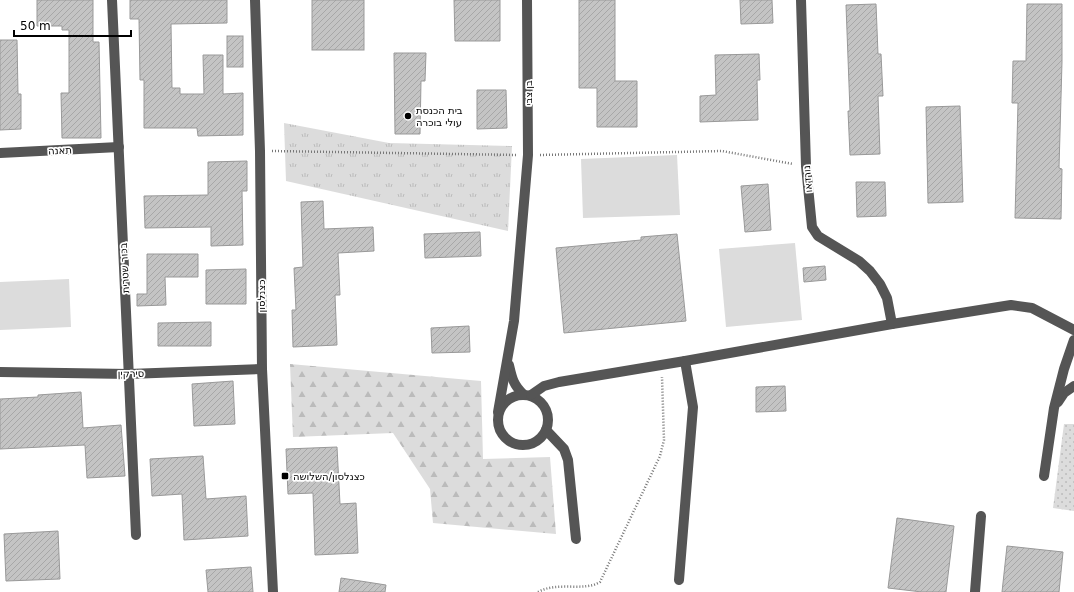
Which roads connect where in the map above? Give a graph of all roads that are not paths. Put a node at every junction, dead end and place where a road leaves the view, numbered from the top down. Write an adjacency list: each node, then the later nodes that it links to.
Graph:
1 (112, 0): 5 (street, בכור שטרית)
2 (256, 0): 12 (street, כצנלסון)
3 (527, 0): 10 (street, בן צבי)
4 (801, 0): 7 (street, נורדאו)
5 (119, 147): 6 (street, תאנה); 14 (street, בכור שטרית)
6 (0, 153)
7 (892, 324): 8 (street); 11 (street)
8 (1074, 330)
9 (1074, 340): 17 (street)
10 (507, 359): 16 (street); 18 (street, בן צבי)
11 (685, 361): 16 (street); 24 (street)
12 (262, 369): 14 (street, סירקין); 25 (street, כצנלסון)
13 (0, 372): 14 (street, סירקין)
14 (129, 374): 22 (street, בכור שטרית)
15 (1074, 386): 17 (street)
16 (527, 395): 18 (street); 19 (street)
17 (1054, 408): 20 (street)
18 (498, 412): 19 (street)
19 (546, 430): 23 (street)
20 (1044, 476)
21 (981, 516): 26 (street)
22 (136, 535)
23 (576, 539)
24 (679, 580)
25 (273, 592)
26 (975, 592)

